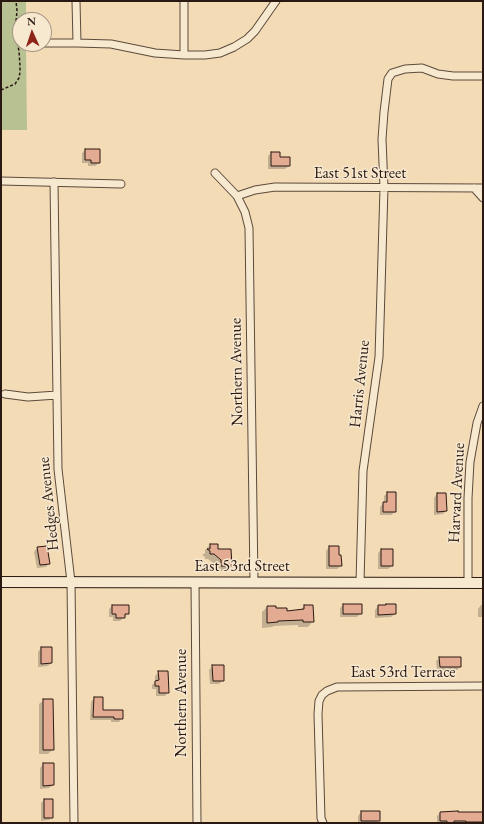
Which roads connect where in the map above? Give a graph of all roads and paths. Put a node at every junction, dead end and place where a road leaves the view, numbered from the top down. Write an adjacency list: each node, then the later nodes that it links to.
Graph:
1 (16, 1): 9 (path)
2 (76, 1): 6 (street)
3 (184, 1): 7 (street)
4 (276, 1): 7 (street)
5 (52, 43): 6 (street)
6 (77, 43): 7 (street)
7 (184, 55)
8 (483, 76): 14 (street, Harris Avenue)
9 (1, 90)
10 (215, 173): 17 (street, Northern Avenue)
11 (1, 181): 12 (street)
12 (54, 182): 13 (street); 20 (street, Hedges Avenue)
13 (121, 184)
14 (384, 188): 15 (street, East 51st Street); 17 (street, East 51st Street); 26 (street, Harris Avenue)
15 (474, 188): 16 (street, East 51st Street); 18 (street)
16 (483, 188)
17 (237, 196): 25 (street, Northern Avenue)
18 (483, 198)
19 (5, 394): 20 (street)
20 (57, 395): 23 (street, Hedges Avenue)
21 (483, 406): 27 (street, Harvard Avenue)
22 (1, 582): 23 (street, East 53rd Street)
23 (71, 582): 24 (street, East 53rd Street); 30 (street, Hedges Avenue)
24 (195, 582): 25 (street, East 53rd Street); 31 (street, Northern Avenue)
25 (254, 582): 26 (street, East 53rd Street)
26 (360, 582): 27 (street, East 53rd Street)
27 (468, 583): 28 (street, East 53rd Street)
28 (483, 583)
29 (483, 686): 32 (street, East 53rd Terrace)
30 (74, 823)
31 (197, 823)
32 (323, 823)

